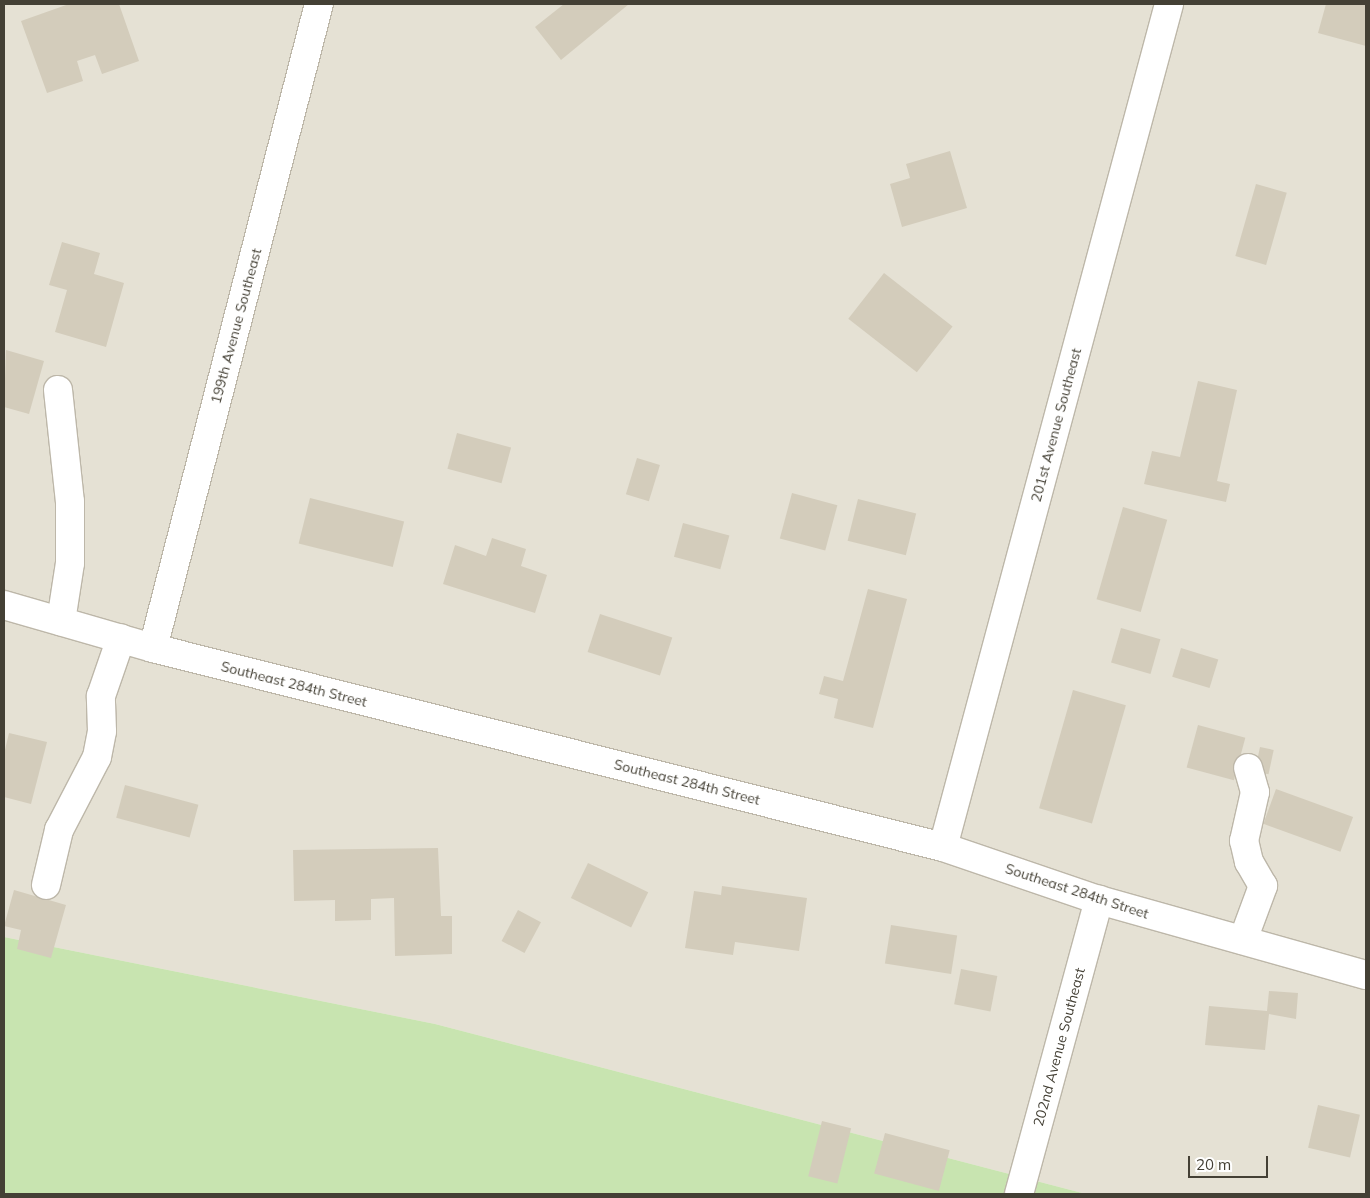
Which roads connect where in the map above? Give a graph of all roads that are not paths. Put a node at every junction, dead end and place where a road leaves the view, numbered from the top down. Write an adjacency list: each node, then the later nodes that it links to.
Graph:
1 (319, 4): 7 (street, 199th Avenue Southeast)
2 (1169, 4): 9 (street, 201st Avenue Southeast)
3 (58, 390): 5 (street)
4 (4, 605): 5 (street, Southeast 284th Street)
5 (61, 622): 6 (street, Southeast 284th Street)
6 (121, 638): 7 (street, Southeast 284th Street); 10 (street)
7 (153, 648): 9 (street, Southeast 284th Street)
8 (1248, 768): 12 (street)
9 (943, 847): 11 (street, Southeast 284th Street)
10 (46, 885)
11 (1099, 900): 12 (street, Southeast 284th Street); 14 (street, 202nd Avenue Southeast)
12 (1243, 940): 13 (street, Southeast 284th Street)
13 (1366, 974)
14 (1019, 1194)

